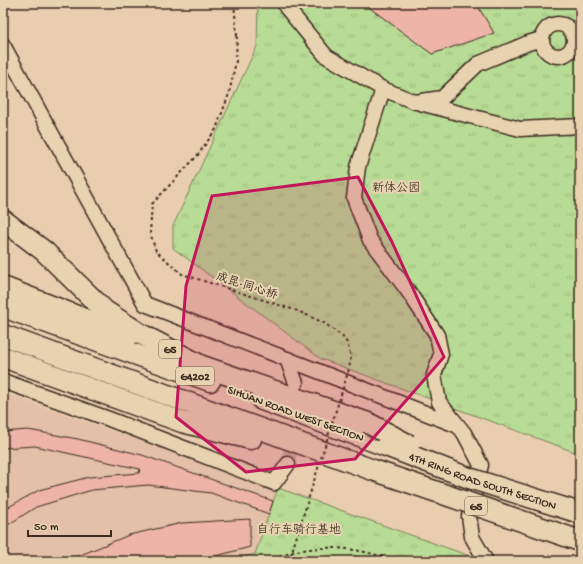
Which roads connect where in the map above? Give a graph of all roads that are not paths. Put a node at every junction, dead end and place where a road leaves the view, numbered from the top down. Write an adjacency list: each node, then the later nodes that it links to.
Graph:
1 (284, 3): 4 (street)
2 (542, 39): 5 (street)
3 (3, 45): 12 (street)
4 (383, 89): 5 (street); 16 (street)
5 (415, 102): 6 (street)
6 (580, 126)
7 (3, 220): 13 (highway, G5)
8 (3, 287): 13 (highway)
9 (3, 307): 17 (highway, SIHUAN ROAD WEST SECTION / G4202)
10 (3, 335): 18 (highway, G4202)
11 (3, 357): 18 (highway, G5)
12 (287, 359): 15 (street); 16 (street)
13 (202, 366): 20 (highway, G5, bridge)
14 (3, 381): 19 (street)
15 (296, 382)
16 (458, 425): 23 (street)
17 (386, 446): 20 (highway, 4TH RING ROAD SOUTH SECTION / G4202, bridge)
18 (346, 462): 22 (highway, G5, bridge)
19 (288, 464)
20 (469, 478): 21 (highway, 4TH RING ROAD SOUTH SECTION / G5, bridge)
21 (580, 513)
22 (580, 541)
23 (486, 561)

